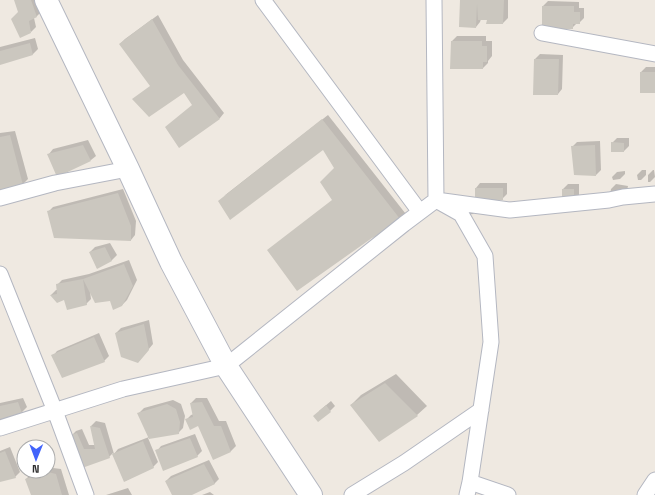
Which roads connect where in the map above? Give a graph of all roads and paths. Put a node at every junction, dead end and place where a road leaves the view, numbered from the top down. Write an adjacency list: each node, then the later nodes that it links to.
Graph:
1 (46, 0): 6 (main road)
2 (263, 0): 10 (street)
3 (434, 0): 9 (street)
4 (542, 32): 5 (street)
5 (655, 54)
6 (128, 169): 8 (street); 12 (main road)
7 (655, 194): 9 (street)
8 (0, 198)
9 (436, 200): 10 (street); 13 (street)
10 (420, 212): 12 (street)
11 (0, 274): 14 (street)
12 (226, 366): 14 (street); 19 (main road)
13 (481, 410): 17 (street); 20 (street)
14 (54, 411): 15 (street); 18 (street)
15 (0, 428)
16 (655, 480): 22 (street)
17 (468, 489): 21 (street)
18 (86, 495)
19 (311, 495)
20 (352, 495)
21 (508, 495)
22 (645, 495)

